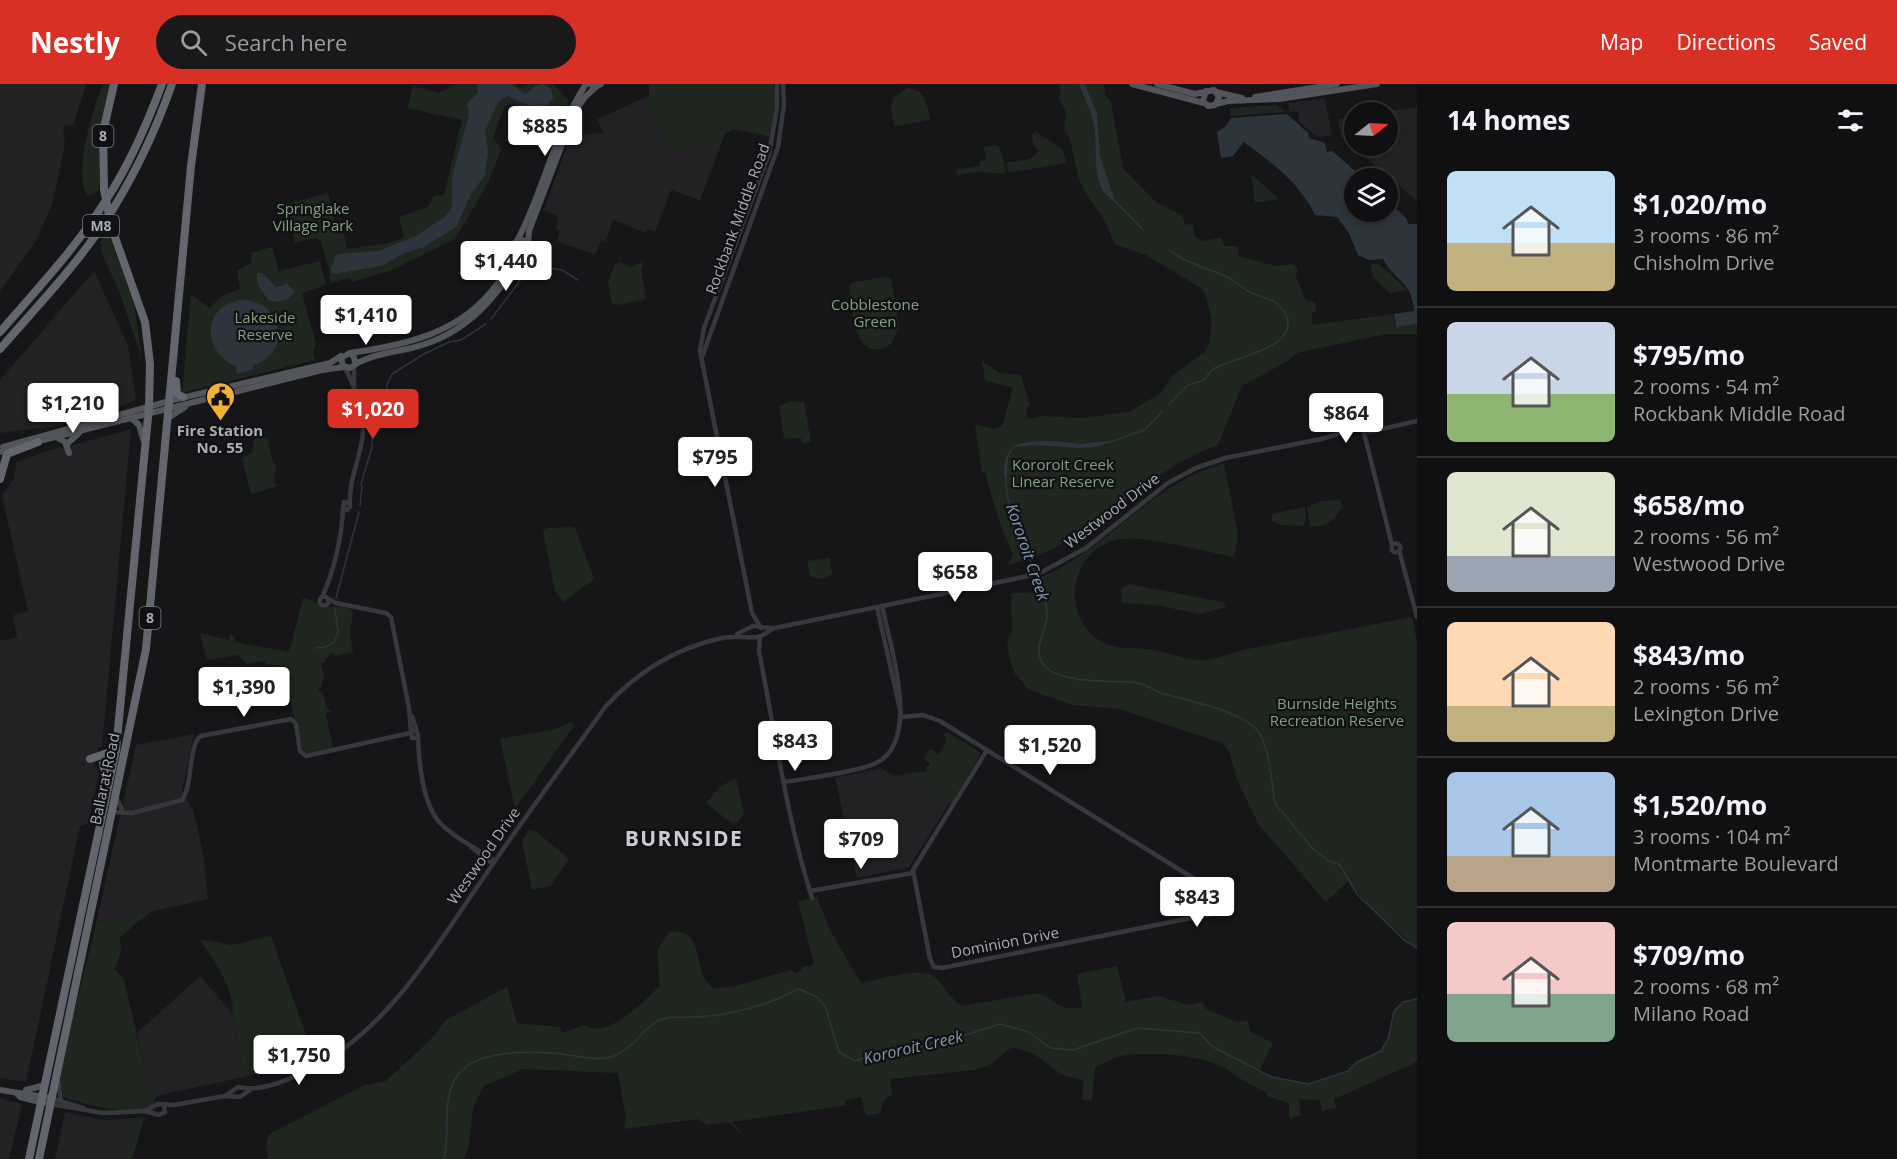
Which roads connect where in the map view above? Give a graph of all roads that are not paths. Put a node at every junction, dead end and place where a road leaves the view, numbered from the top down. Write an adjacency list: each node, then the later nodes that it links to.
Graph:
1 (114, 84): 41 (highway, 8, bridge)
2 (162, 84): 27 (highway, M8)
3 (172, 84): 29 (highway, M8)
4 (202, 84): 28 (highway, 8)
5 (777, 84): 17 (street, Rockbank Middle Road)
6 (783, 84): 16 (street, Rockbank Middle Road)
7 (1132, 84): 14 (main road)
8 (1157, 84): 12 (main road)
9 (1377, 84): 11 (main road)
10 (594, 85): 22 (main road); 23 (main road)
11 (1333, 87): 13 (main road); 15 (main road)
12 (1206, 91): 13 (main road); 14 (main road)
13 (1216, 92): 15 (main road)
14 (1205, 104): 15 (main road)
15 (1216, 104)
16 (780, 140): 17 (street); 19 (street, Rockbank Middle Road)
17 (772, 144): 18 (street, Rockbank Middle Road)
18 (765, 165): 19 (street); 20 (street, Rockbank Middle Road)
19 (771, 167): 21 (street, Rockbank Middle Road)
20 (744, 220): 21 (street); 32 (street, Rockbank Middle Road)
21 (750, 222): 32 (street, Rockbank Middle Road)
22 (517, 242): 23 (main road); 24 (main road)
23 (528, 245): 25 (main road)
24 (514, 251): 25 (main road); 26 (main road)
25 (524, 255): 26 (main road)
26 (479, 310): 30 (main road); 33 (main road)
27 (0, 333)
28 (175, 334): 38 (highway); 40 (highway, 8)
29 (0, 349)
30 (350, 353): 31 (main road); 33 (main road)
31 (342, 356): 34 (main road); 35 (main road)
32 (702, 359): 58 (street, Rockbank Middle Road)
33 (354, 364): 34 (main road); 36 (street)
34 (345, 367): 35 (main road); 36 (street)
35 (280, 377): 37 (main road)
36 (354, 389): 68 (street)
37 (225, 390): 38 (main road); 39 (main road)
38 (183, 397): 40 (main road)
39 (194, 402): 40 (main road); 43 (main road)
40 (169, 404): 41 (main road); 43 (highway, Ballarat Road / 8)
41 (149, 410): 42 (main road); 48 (main road); 53 (highway, Ballarat Road / 8)
42 (130, 417): 46 (main road); 53 (main road)
43 (168, 418): 75 (highway, Ballarat Road / 8)
44 (1417, 421): 45 (street, Westwood Drive)
45 (1401, 424): 47 (street, Westwood Drive); 47 (street, Westwood Drive)
46 (96, 426): 48 (main road); 51 (main road)
47 (1365, 431): 57 (street, Westwood Drive); 59 (street)
48 (64, 432): 49 (main road); 52 (main road)
49 (56, 437): 50 (main road); 54 (main road)
50 (38, 442): 52 (main road); 56 (highway)
51 (68, 443)
52 (0, 450)
53 (145, 450): 69 (highway, Ballarat Road / 8)
54 (69, 453)
55 (0, 457): 56 (highway)
56 (1, 476)
57 (880, 607): 62 (street, Westwood Drive); 67 (street)
58 (752, 614): 60 (street, Rockbank Middle Road); 61 (street, Rockbank Middle Road)
59 (1417, 617)
60 (759, 626): 61 (street, Westwood Drive); 62 (street, Westwood Drive); 64 (street)
61 (750, 628): 63 (street, Westwood Drive); 65 (street)
62 (775, 628): 64 (street, Westwood Drive)
63 (734, 636): 65 (street, Westwood Drive); 80 (street, Westwood Drive)
64 (761, 636): 65 (street, Westwood Drive); 66 (street)
65 (752, 637): 66 (street)
66 (759, 651): 73 (street)
67 (902, 717): 70 (street); 73 (street)
68 (413, 735): 77 (street); 80 (street)
69 (116, 750): 71 (highway); 74 (highway, Ballarat Road / 8)
70 (987, 750): 81 (street); 81 (street, Dominion Drive)
71 (90, 759)
72 (103, 764): 74 (highway)
73 (785, 782): 82 (street)
74 (109, 785): 79 (highway, Ballarat Road / 8)
75 (115, 795): 76 (street); 79 (highway, Ballarat Road / 8)
76 (123, 810): 77 (street); 79 (street)
77 (137, 812): 78 (street)
78 (130, 813): 79 (street); 79 (street)
79 (107, 815): 84 (highway, Ballarat Road / 8); 85 (highway, Ballarat Road / 8)
80 (494, 862): 87 (street, Westwood Drive)
81 (913, 873): 82 (street)
82 (810, 891): 83 (street)
83 (812, 898)
84 (57, 1073): 92 (highway, Ballarat Road / 8); 93 (street)
85 (45, 1085): 88 (main road); 90 (highway, Ballarat Road / 8)
86 (0, 1090): 88 (main road)
87 (243, 1091): 89 (street); 89 (street)
88 (19, 1092): 90 (main road); 91 (main road)
89 (234, 1094): 96 (street)
90 (42, 1099): 91 (main road); 92 (main road); 101 (highway, Ballarat Road / 8)
91 (32, 1100): 101 (main road)
92 (51, 1101): 93 (street); 95 (street); 99 (highway, Ballarat Road / 8)
93 (61, 1101): 97 (street)
94 (154, 1106): 96 (street); 98 (street); 100 (street)
95 (67, 1108): 97 (street); 99 (street)
96 (165, 1108): 100 (street)
97 (91, 1111): 98 (street)
98 (145, 1111): 100 (street)
99 (49, 1113): 103 (highway, Ballarat Road / 8)
100 (155, 1113)
101 (38, 1117): 102 (highway, Ballarat Road / 8)
102 (29, 1159)
103 (39, 1159)

